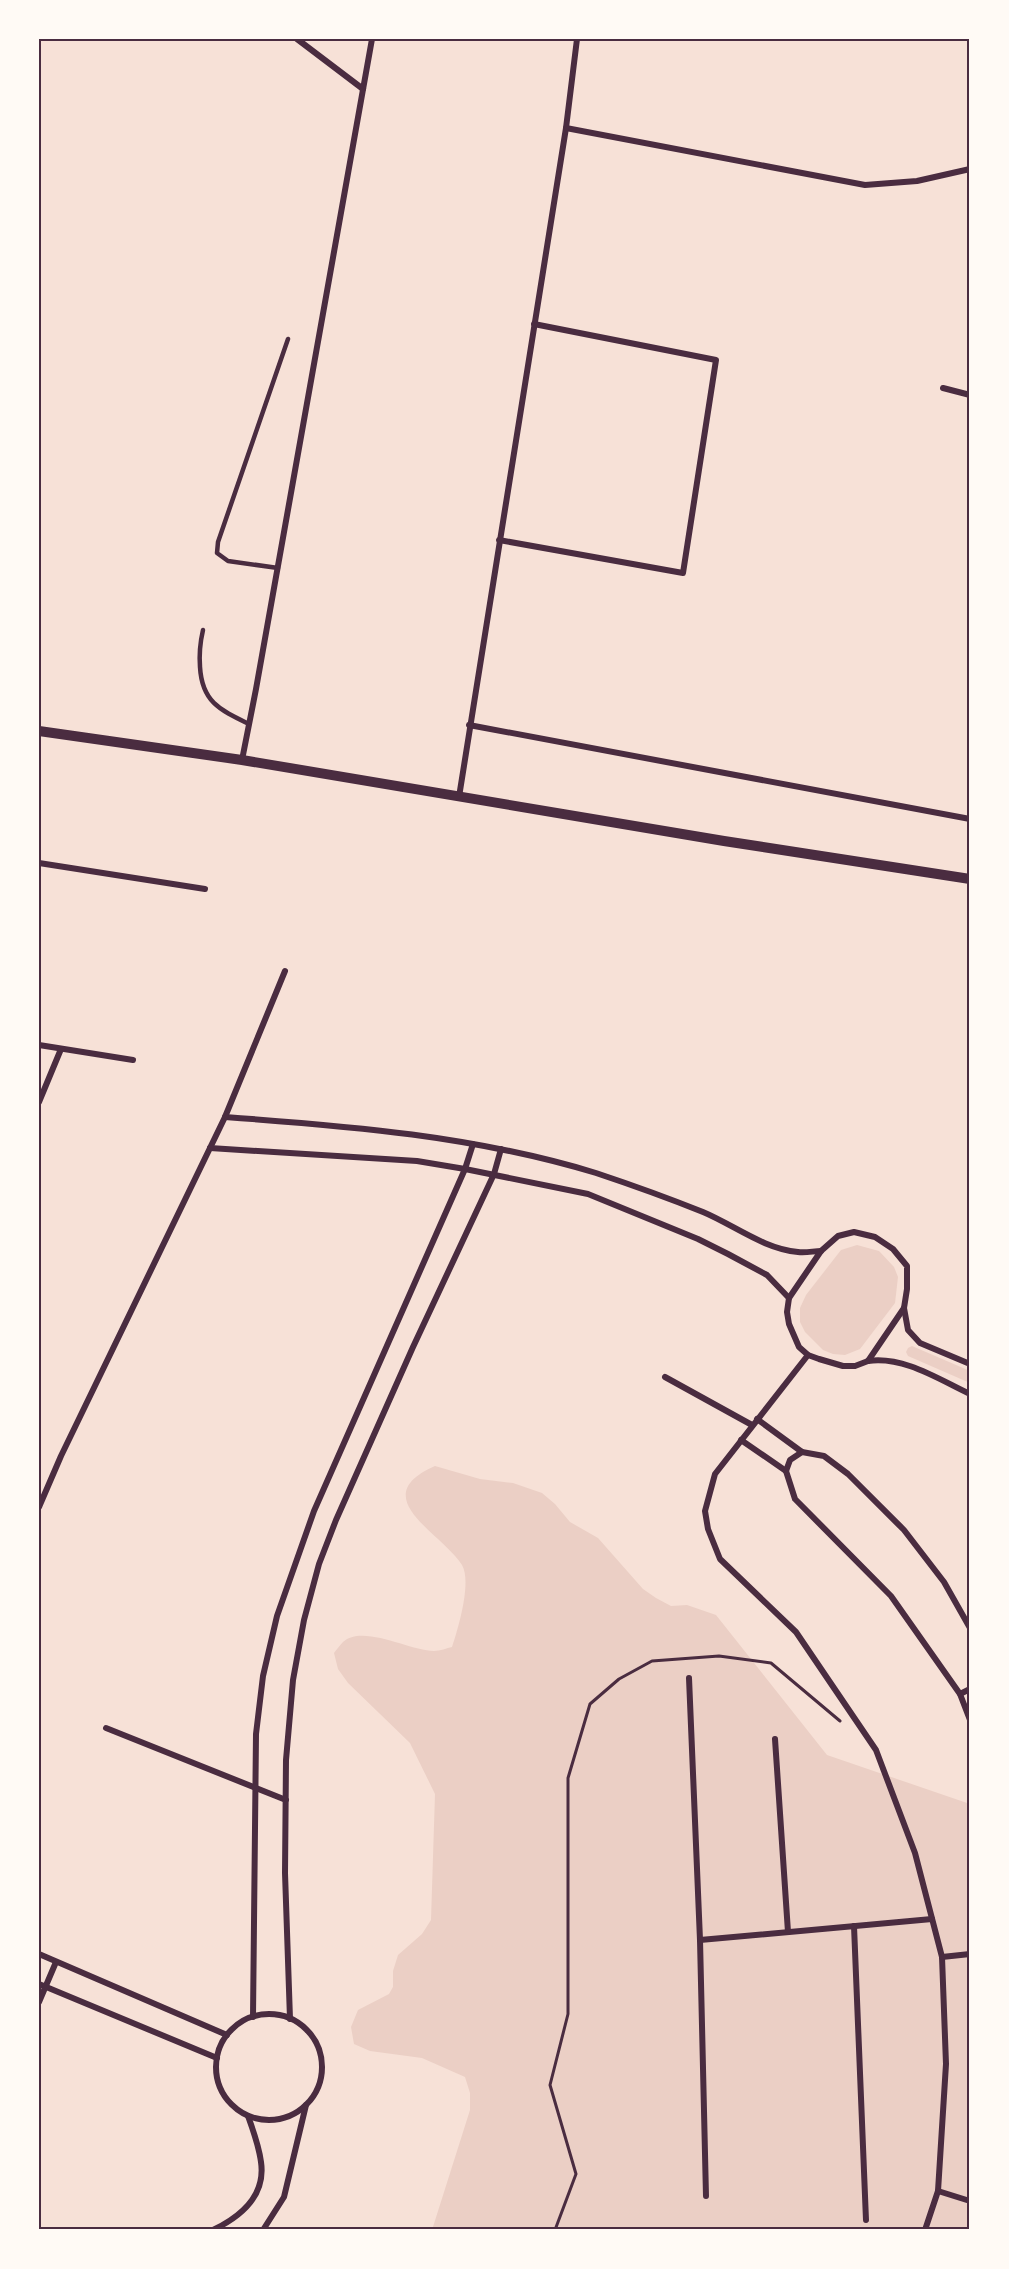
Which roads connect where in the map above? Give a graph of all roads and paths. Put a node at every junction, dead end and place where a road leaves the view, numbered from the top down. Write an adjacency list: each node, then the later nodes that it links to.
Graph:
1 (297, 39): 4 (street)
2 (372, 39): 4 (street)
3 (577, 39): 5 (street)
4 (363, 89): 12 (street)
5 (566, 128): 6 (street); 7 (street)
6 (970, 170)
7 (534, 324): 11 (street); 11 (street)
8 (288, 339): 12 (lane)
9 (943, 388): 10 (street)
10 (970, 395)
11 (499, 540): 15 (street)
12 (278, 568): 14 (street)
13 (203, 630): 14 (lane)
14 (249, 724): 17 (street)
15 (469, 724): 18 (street); 19 (street)
16 (39, 731): 17 (street)
17 (242, 760): 18 (street)
18 (459, 796): 21 (street)
19 (970, 819)
20 (39, 863): 22 (street)
21 (970, 879)
22 (206, 889)
23 (285, 971): 28 (street)
24 (39, 1045): 25 (street)
25 (61, 1049): 26 (street); 27 (street)
26 (133, 1060)
27 (39, 1102)
28 (225, 1117): 29 (street); 30 (street)
29 (473, 1143): 31 (street); 32 (street)
30 (210, 1148): 32 (street); 47 (street)
31 (501, 1149): 33 (street); 34 (street)
32 (465, 1169): 33 (street); 56 (street)
33 (494, 1174): 35 (street); 57 (street)
34 (821, 1251): 35 (street); 36 (street)
35 (789, 1298): 37 (street)
36 (904, 1308): 38 (street); 39 (street)
37 (808, 1354): 38 (street); 42 (street)
38 (868, 1361): 41 (street)
39 (970, 1364)
40 (665, 1377): 43 (street)
41 (970, 1394)
42 (757, 1419): 43 (street); 45 (street)
43 (752, 1425): 44 (street)
44 (741, 1440): 46 (street); 58 (street)
45 (801, 1452): 46 (street); 48 (street)
46 (786, 1471): 51 (street)
47 (39, 1506)
48 (970, 1628)
49 (689, 1678): 61 (street)
50 (970, 1689): 51 (street)
51 (960, 1694): 52 (street)
52 (970, 1720)
53 (841, 1721): 80 (path)
54 (106, 1728): 56 (street)
55 (775, 1739): 60 (street)
56 (256, 1788): 57 (street); 68 (street)
57 (286, 1800): 69 (street)
58 (932, 1919): 59 (street); 64 (street)
59 (854, 1926): 60 (street); 77 (street)
60 (788, 1932): 61 (street)
61 (700, 1940): 75 (street)
62 (39, 1954): 65 (street)
63 (970, 1954): 64 (street)
64 (942, 1957): 74 (street)
65 (56, 1962): 66 (street); 70 (street)
66 (42, 1985): 67 (street); 71 (street)
67 (39, 2002)
68 (253, 2017): 69 (street); 70 (street)
69 (290, 2019): 72 (street)
70 (227, 2035): 71 (street)
71 (217, 2058): 73 (street)
72 (306, 2105): 73 (street); 79 (street)
73 (248, 2116): 78 (street)
74 (938, 2191): 76 (street); 81 (street)
75 (706, 2196)
76 (970, 2201)
77 (866, 2220)
78 (213, 2230)
79 (263, 2230)
80 (555, 2230)
81 (926, 2230)

